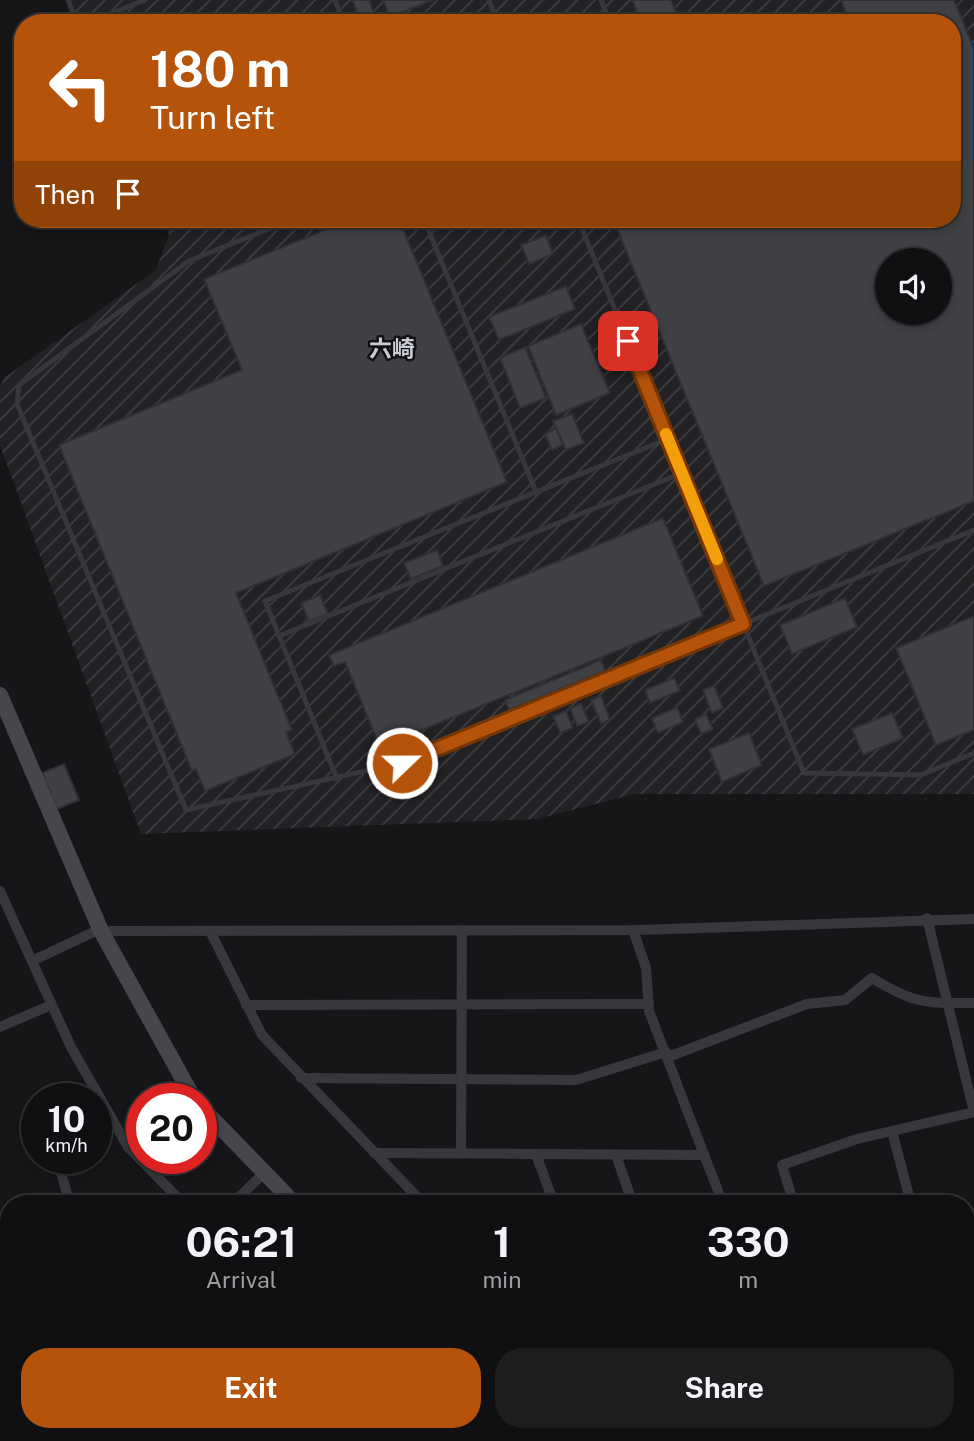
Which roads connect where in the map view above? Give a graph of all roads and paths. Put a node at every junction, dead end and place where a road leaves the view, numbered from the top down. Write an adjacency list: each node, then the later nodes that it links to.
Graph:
1 (145, 0): 2 (lane)
2 (110, 14)
3 (271, 228): 14 (lane)
4 (428, 228): 8 (lane)
5 (582, 228): 6 (lane)
6 (668, 439): 7 (lane); 8 (lane)
7 (682, 473): 10 (lane); 11 (lane)
8 (536, 492): 11 (lane)
9 (974, 530): 10 (lane)
10 (743, 624): 13 (lane); 14 (lane)
11 (279, 636): 14 (lane)
12 (1, 700): 18 (street)
13 (974, 753)
14 (337, 779)
15 (0, 891): 22 (street)
16 (927, 918): 17 (street); 20 (street); 23 (street)
17 (974, 919)
18 (101, 930): 21 (street); 22 (street); 34 (street)
19 (462, 930): 20 (street); 21 (street); 27 (street)
20 (634, 930): 28 (street)
21 (210, 931): 26 (street)
22 (32, 961): 25 (street)
23 (947, 1003): 24 (street); 30 (street); 37 (street)
24 (974, 1003)
25 (51, 1004): 29 (street); 33 (street)
26 (246, 1004): 27 (street); 31 (street)
27 (462, 1004): 28 (street); 32 (street)
28 (649, 1004): 30 (street)
29 (0, 1027)
30 (667, 1055): 32 (street); 42 (street)
31 (301, 1078): 32 (street); 38 (street)
32 (462, 1080): 39 (street)
33 (89, 1083)
34 (185, 1083)
35 (112, 1122): 46 (street)
36 (217, 1124): 43 (street)
37 (892, 1131): 53 (street); 54 (street)
38 (374, 1153): 39 (street); 49 (street)
39 (461, 1154): 40 (street)
40 (536, 1154): 41 (street); 50 (street)
41 (616, 1155): 42 (street); 51 (street)
42 (703, 1155): 52 (street)
43 (264, 1172): 47 (street); 48 (street)
44 (62, 1174): 45 (street)
45 (67, 1195)
46 (175, 1195)
47 (241, 1195)
48 (286, 1195)
49 (415, 1195)
50 (551, 1195)
51 (630, 1195)
52 (719, 1195)
53 (791, 1195)
54 (909, 1195)

